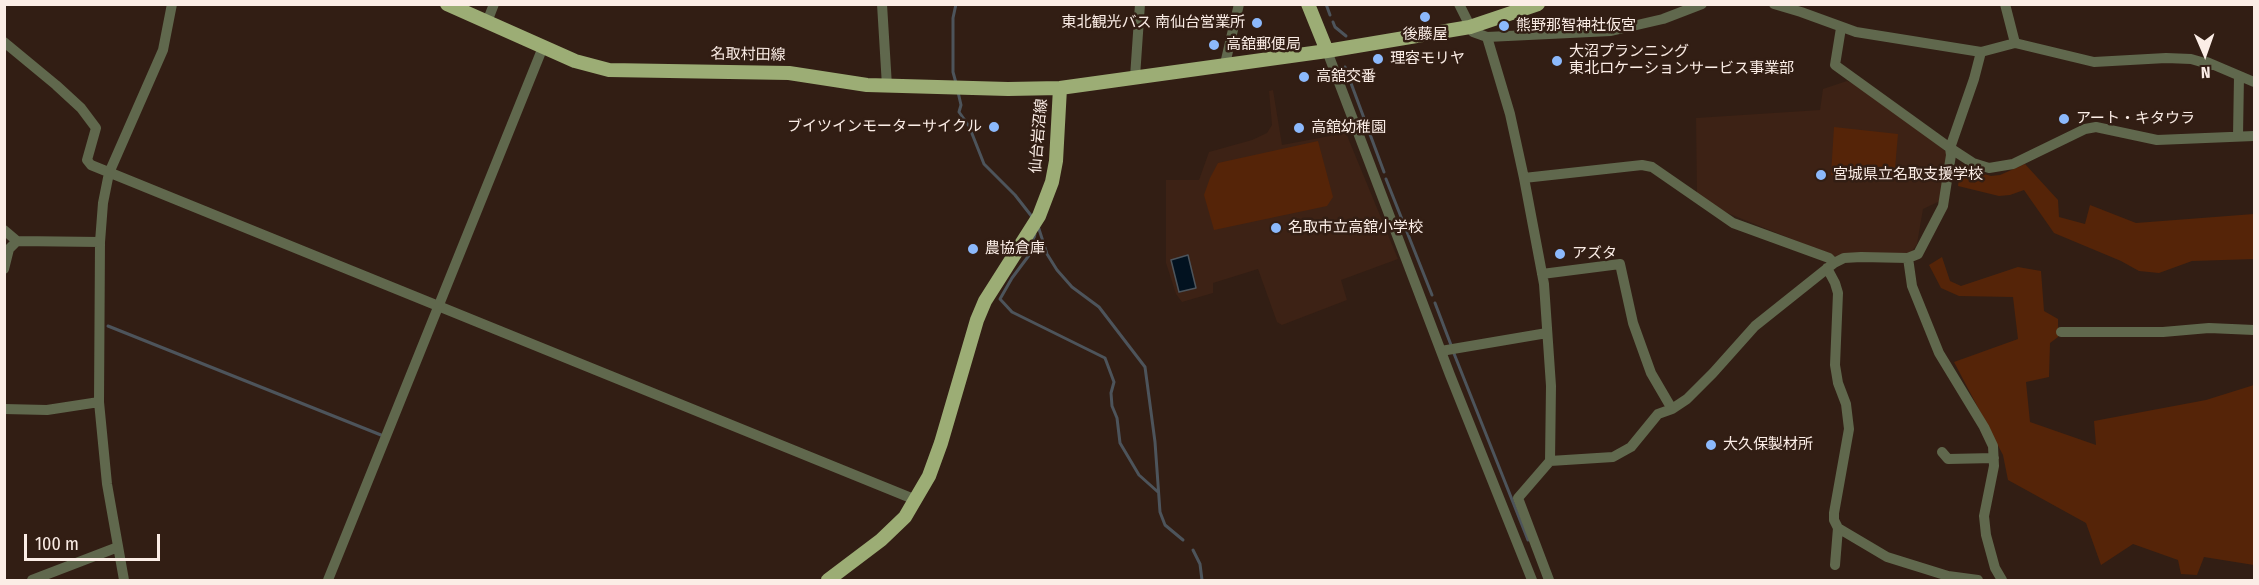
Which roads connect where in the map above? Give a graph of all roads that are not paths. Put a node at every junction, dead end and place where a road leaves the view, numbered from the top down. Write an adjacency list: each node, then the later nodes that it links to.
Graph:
1 (172, 4): 30 (street)
2 (447, 4): 12 (main road, 名取村田線)
3 (882, 4): 25 (street)
4 (1140, 4): 23 (street)
5 (1239, 4): 21 (street)
6 (1308, 4): 19 (main road)
7 (1459, 4): 13 (street)
8 (1702, 4): 15 (street)
9 (1774, 4): 14 (street)
10 (2005, 4): 17 (street)
11 (1531, 6): 13 (main road)
12 (491, 13): 18 (main road, 名取村田線)
13 (1470, 27): 15 (street); 19 (main road)
14 (1841, 28): 20 (street); 29 (street)
15 (1487, 37): 31 (street)
16 (4, 42): 30 (street)
17 (2015, 43): 20 (street); 22 (street)
18 (543, 47): 25 (main road, 名取村田線); 39 (street)
19 (1327, 51): 21 (main road, 仙台岩沼線); 43 (street)
20 (1981, 52): 29 (street)
21 (1225, 64): 23 (main road, 仙台岩沼線)
22 (2239, 76): 24 (street); 27 (street)
23 (1135, 77): 26 (main road, 仙台岩沼線)
24 (2254, 82)
25 (887, 86): 26 (main road, 名取村田線)
26 (1060, 88): 50 (main road, 仙台岩沼線)
27 (2238, 136): 28 (street); 29 (street)
28 (2254, 136)
29 (1950, 148): 35 (street)
30 (109, 173): 34 (street); 39 (street)
31 (1524, 178): 36 (street); 38 (street)
32 (4, 230): 33 (street)
33 (17, 241): 34 (street); 37 (street)
34 (100, 242): 44 (street)
35 (1908, 258): 36 (street); 48 (street)
36 (1830, 266): 46 (street); 51 (street)
37 (4, 269)
38 (1542, 274): 42 (street); 46 (street)
39 (439, 306): 50 (street); 56 (street)
40 (2254, 330): 41 (street)
41 (2061, 332)
42 (1547, 333): 43 (street); 49 (street)
43 (1441, 351): 58 (street)
44 (99, 402): 45 (street); 52 (street)
45 (4, 409)
46 (1672, 409): 49 (street)
47 (1942, 452): 48 (street)
48 (1994, 458): 61 (street)
49 (1550, 461): 59 (street)
50 (916, 500): 57 (main road, 仙台岩沼線)
51 (1838, 528): 53 (street); 60 (street)
52 (118, 547): 54 (street); 55 (street)
53 (1835, 565)
54 (32, 580)
55 (124, 580)
56 (328, 580)
57 (828, 580)
58 (1532, 580)
59 (1549, 580)
60 (1978, 580)
61 (2002, 580)

